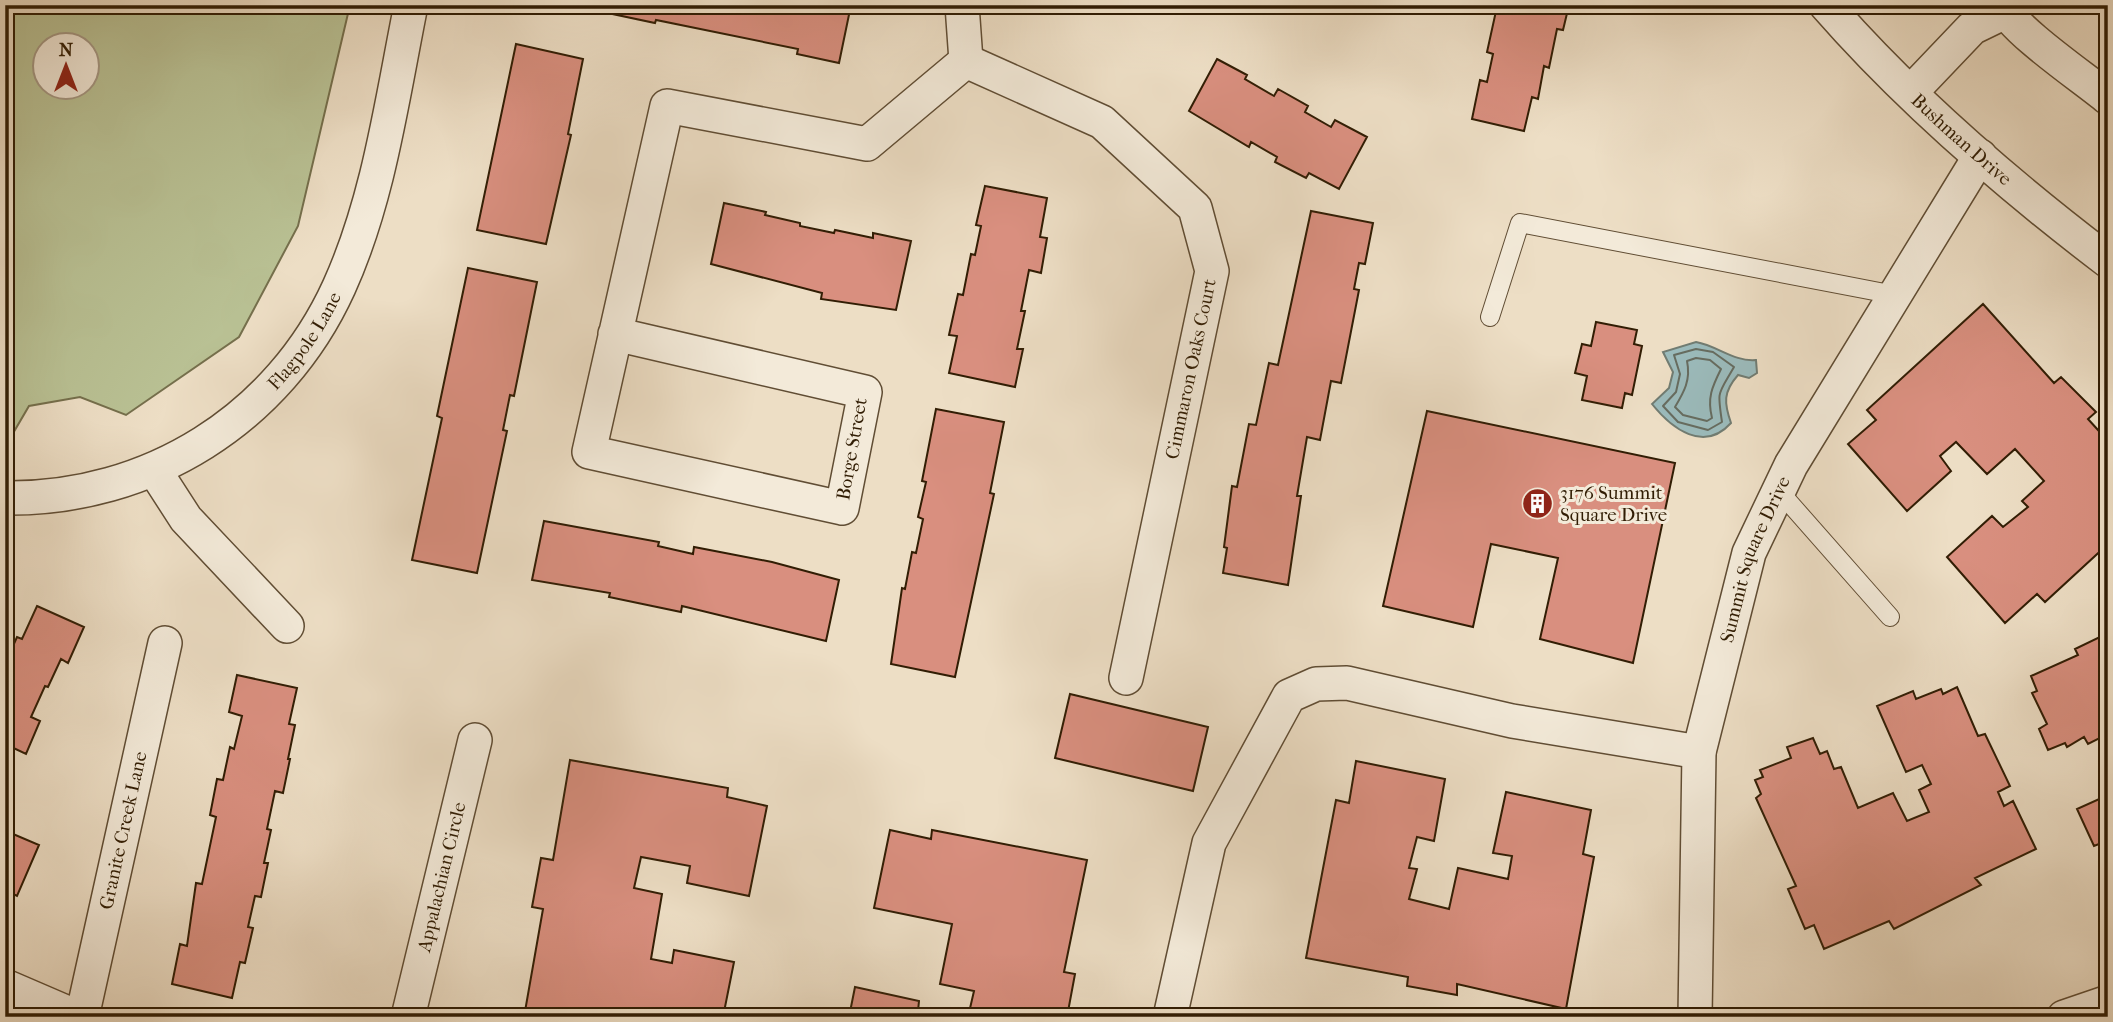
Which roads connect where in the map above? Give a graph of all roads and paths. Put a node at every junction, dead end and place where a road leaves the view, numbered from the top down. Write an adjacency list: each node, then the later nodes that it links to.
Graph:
1 (411, 5): 13 (street, Flagpole Lane)
2 (962, 5): 5 (street)
3 (1826, 5): 6 (street, Bushman Drive)
4 (2004, 9): 6 (street); 7 (street)
5 (965, 61): 12 (street, Borge Street); 19 (street, Cimmaron Oaks Court)
6 (1911, 92): 8 (street, Bushman Drive)
7 (2108, 98)
8 (1980, 156): 9 (street, Bushman Drive); 10 (street, Summit Square Drive)
9 (2108, 261)
10 (1895, 295): 11 (lane); 14 (street, Summit Square Drive)
11 (1490, 317)
12 (615, 334): 12 (street, Borge Street)
13 (155, 471): 15 (street, Flagpole Lane); 17 (street)
14 (1779, 491): 16 (lane); 21 (street, Summit Square Drive)
15 (5, 498)
16 (1889, 617)
17 (287, 626)
18 (165, 643): 25 (street, Granite Creek Lane)
19 (1126, 678)
20 (475, 740): 26 (street, Appalachian Circle)
21 (1699, 752): 27 (street); 28 (street, Summit Square Drive)
22 (5, 986): 24 (street)
23 (2108, 1002): 29 (street)
24 (77, 1017)
25 (82, 1017)
26 (408, 1017)
27 (1170, 1017)
28 (1695, 1017)
29 (2064, 1017)

